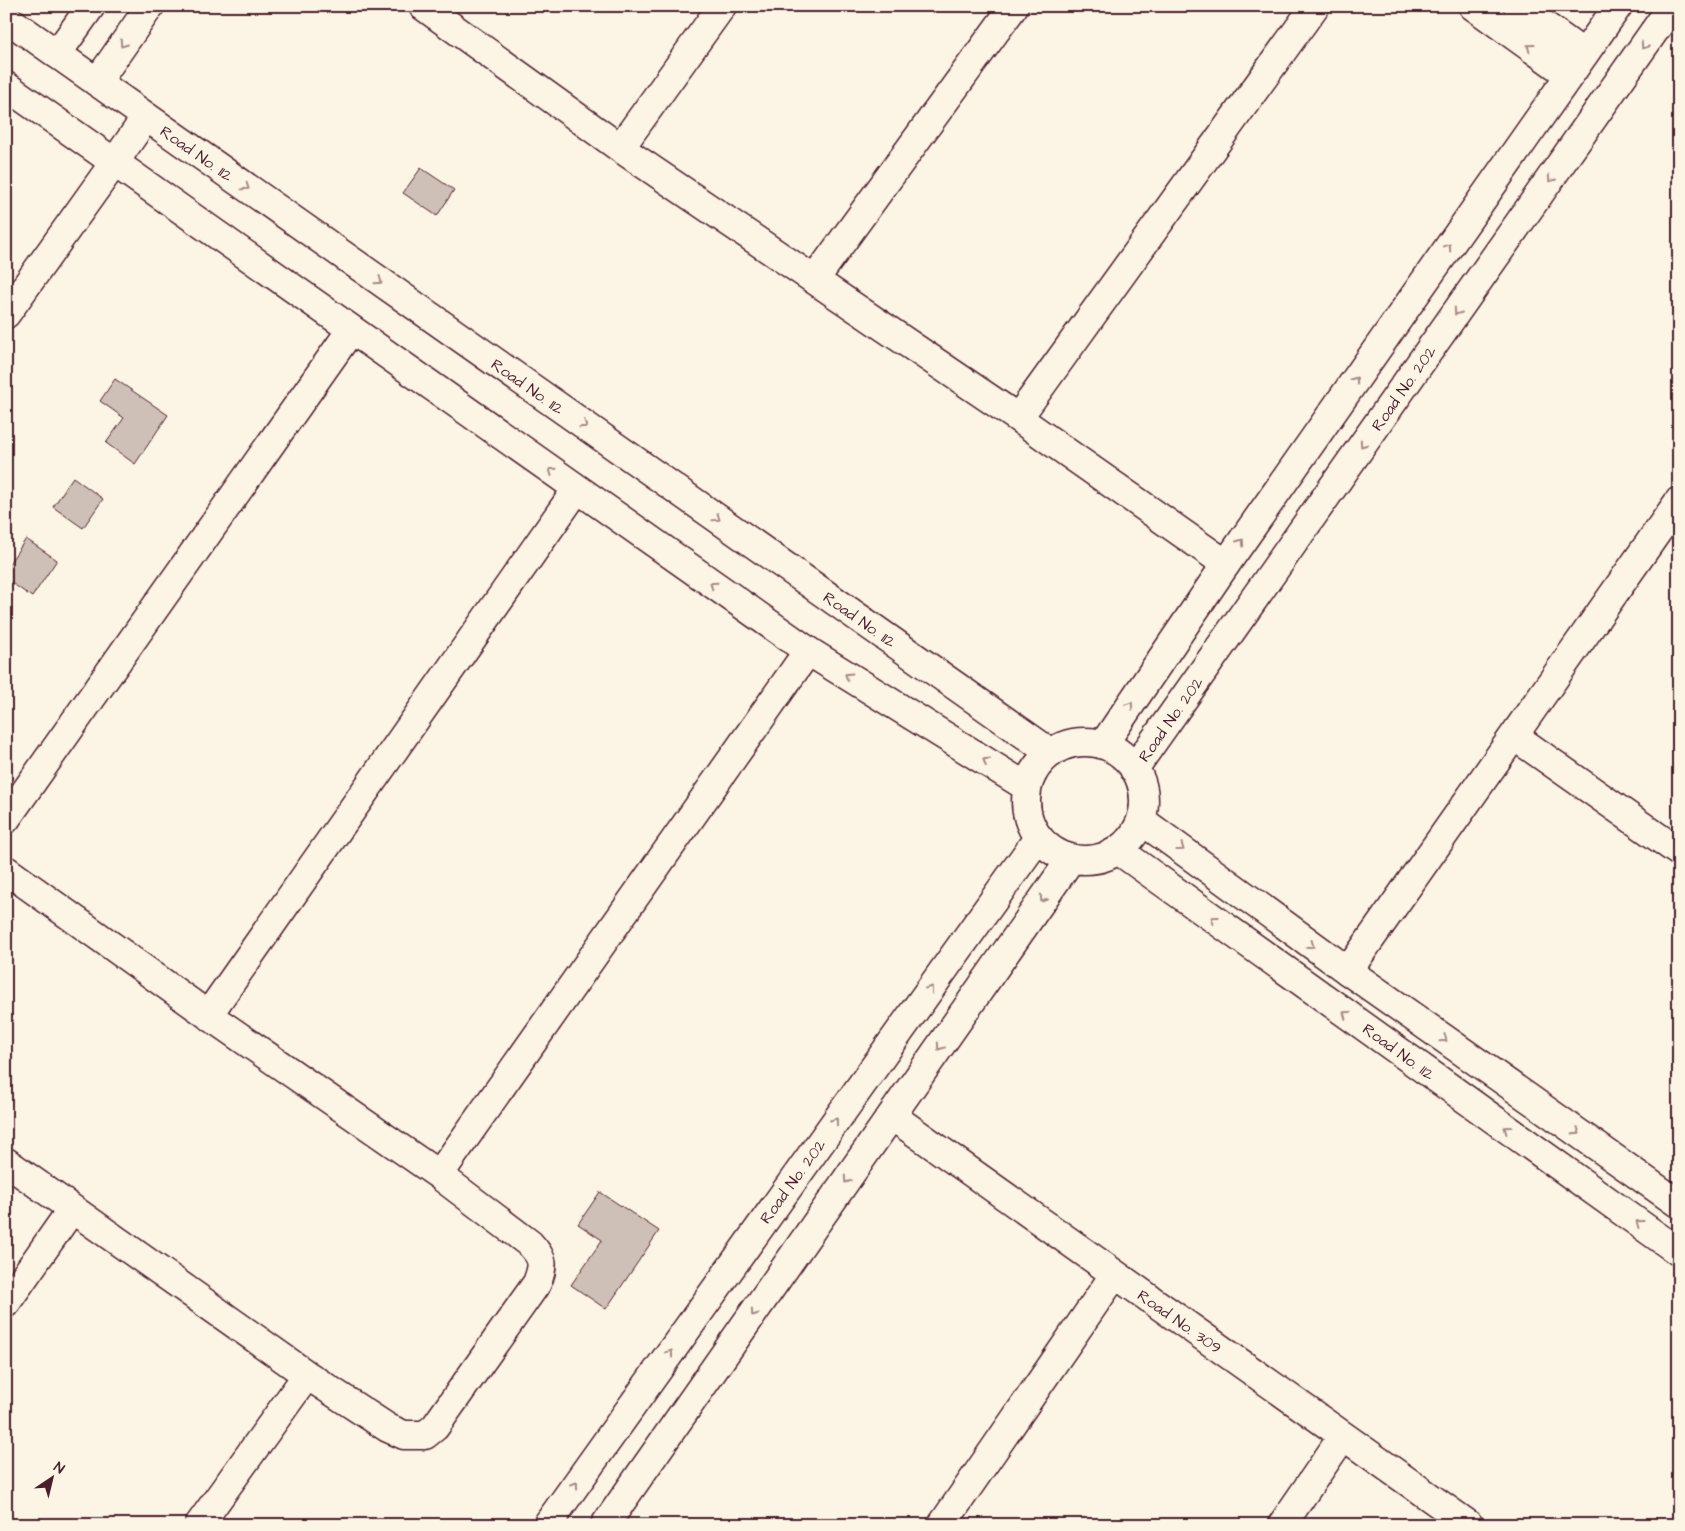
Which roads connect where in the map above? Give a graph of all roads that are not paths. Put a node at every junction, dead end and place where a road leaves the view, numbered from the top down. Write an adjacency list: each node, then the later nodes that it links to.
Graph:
1 (91, 6): 12 (street)
2 (150, 6): 14 (street, one-way to 14)
3 (722, 6): 17 (street)
4 (1014, 6): 19 (street)
5 (1315, 6): 22 (street)
6 (1473, 6): 13 (street, one-way to 6)
7 (1518, 6): 13 (street)
8 (1618, 6): 13 (street)
9 (1672, 6): 30 (street, Road No. 202, one-way to 30)
10 (431, 8): 17 (street)
11 (6, 18): 12 (street, Road No. 112)
12 (57, 54): 14 (street, Road No. 112)
13 (1576, 65): 25 (street, one-way to 13)
14 (96, 82): 16 (street, Road No. 112)
15 (6, 86): 18 (street)
16 (146, 117): 18 (street); 29 (street, Road No. 112, one-way to 29)
17 (620, 148): 19 (street)
18 (114, 163): 20 (street); 21 (street)
19 (815, 279): 22 (street)
20 (6, 314)
21 (351, 330): 23 (street, one-way to 21); 32 (street)
22 (1018, 418): 25 (street)
23 (577, 489): 26 (street, one-way to 23); 40 (street)
24 (1678, 504): 27 (street)
25 (1226, 564): 28 (street, one-way to 25)
26 (808, 651): 31 (street, one-way to 26); 43 (street)
27 (1514, 736): 36 (street); 39 (street)
28 (1103, 746): 29 (street); 30 (street)
29 (1051, 753): 31 (street)
30 (1134, 769): 33 (street)
31 (1027, 787): 34 (street)
32 (6, 819)
33 (1141, 820): 35 (street); 39 (street, one-way to 39)
34 (1038, 838): 37 (street); 52 (street, Road No. 202, one-way to 34)
35 (1118, 850): 37 (street); 46 (street, Road No. 112, one-way to 35)
36 (1679, 852)
37 (1071, 859): 41 (street, one-way to 41)
38 (6, 870): 40 (street)
39 (1348, 971): 44 (street, one-way to 44)
40 (208, 1016): 43 (street)
41 (892, 1116): 47 (street, Road No. 309); 53 (street, one-way to 53)
42 (6, 1162): 45 (street)
43 (440, 1175): 49 (street)
44 (1679, 1204)
45 (72, 1209): 48 (street); 49 (street)
46 (1679, 1252)
47 (1115, 1274): 50 (street, Road No. 309); 54 (street)
48 (6, 1303)
49 (307, 1375): 51 (street)
50 (1343, 1436): 55 (street); 56 (street, Road No. 309)
51 (199, 1525)
52 (547, 1525)
53 (605, 1525)
54 (942, 1525)
55 (1282, 1525)
56 (1469, 1525)

